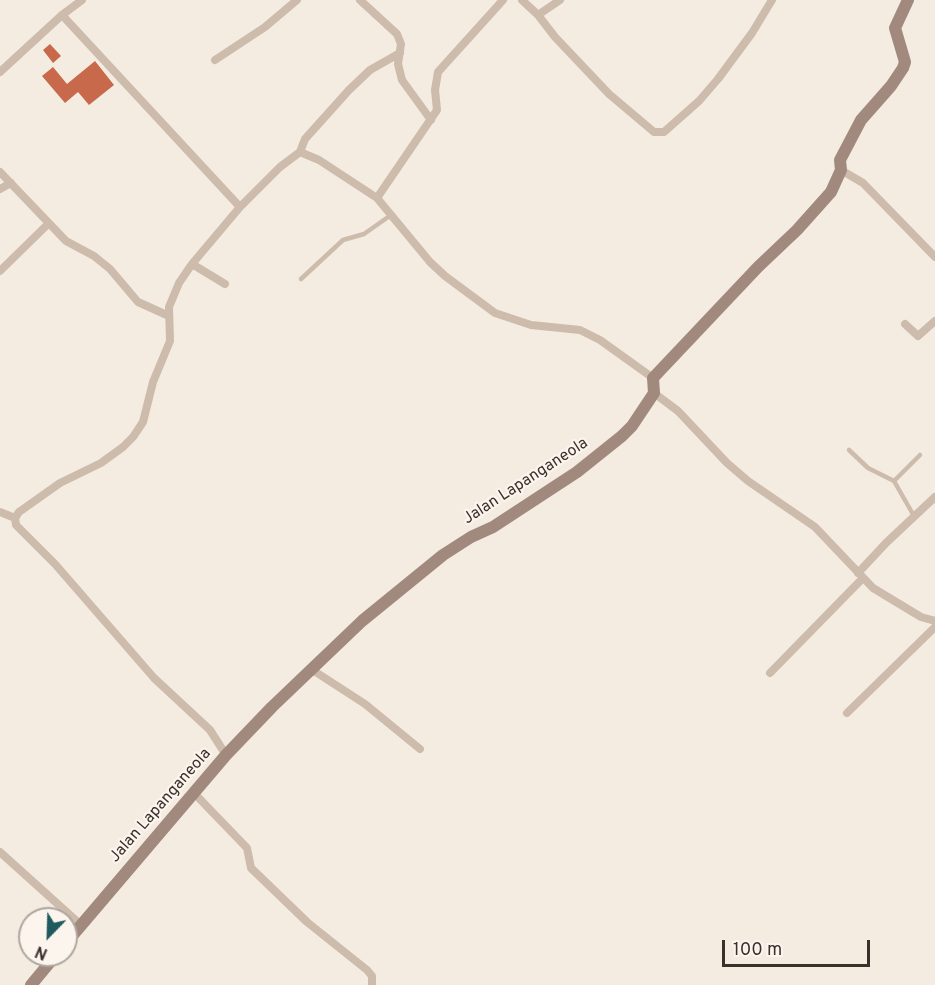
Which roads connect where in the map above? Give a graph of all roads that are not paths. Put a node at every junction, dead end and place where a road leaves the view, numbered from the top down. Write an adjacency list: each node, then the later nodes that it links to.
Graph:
1 (82, 0): 9 (street)
2 (297, 0): 12 (street)
3 (360, 0): 11 (street)
4 (503, 0): 14 (street)
5 (522, 0): 10 (street)
6 (560, 0): 10 (street)
7 (908, 0): 16 (street)
8 (770, 1): 10 (street)
9 (62, 15): 13 (street); 21 (street)
10 (538, 15)
11 (400, 53): 14 (street); 15 (street)
12 (215, 60)
13 (0, 72)
14 (431, 120): 20 (street)
15 (300, 153): 20 (street); 21 (street)
16 (841, 170): 24 (street); 32 (street)
17 (0, 172): 18 (street)
18 (11, 183): 19 (street); 23 (street)
19 (0, 189)
20 (377, 198): 22 (street)
21 (240, 207): 25 (street)
22 (391, 215): 27 (lane); 32 (street)
23 (48, 224): 26 (street); 29 (street)
24 (935, 257)
25 (192, 264): 28 (street); 29 (street)
26 (0, 271)
27 (301, 279)
28 (225, 284)
29 (169, 316): 40 (street)
30 (935, 321): 31 (street)
31 (905, 324)
32 (653, 378): 33 (street)
33 (654, 393): 41 (street); 44 (street, Jalan Lapanganeola)
34 (849, 450): 36 (lane)
35 (920, 455): 36 (lane)
36 (894, 481): 39 (lane)
37 (935, 497): 39 (street)
38 (0, 512): 40 (street)
39 (914, 516): 41 (street)
40 (15, 518): 48 (street)
41 (861, 575): 42 (street); 45 (street)
42 (935, 621)
43 (935, 627): 46 (street)
44 (311, 669): 47 (street); 48 (street, Jalan Lapanganeola)
45 (770, 673)
46 (847, 713)
47 (420, 749)
48 (226, 755): 49 (street, Jalan Lapanganeola)
49 (194, 792): 51 (street, Jalan Lapanganeola); 55 (street)
50 (0, 852): 51 (street)
51 (81, 925): 52 (street, Jalan Lapanganeola)
52 (78, 929)
53 (46, 967): 54 (street)
54 (31, 985)
55 (372, 985)

